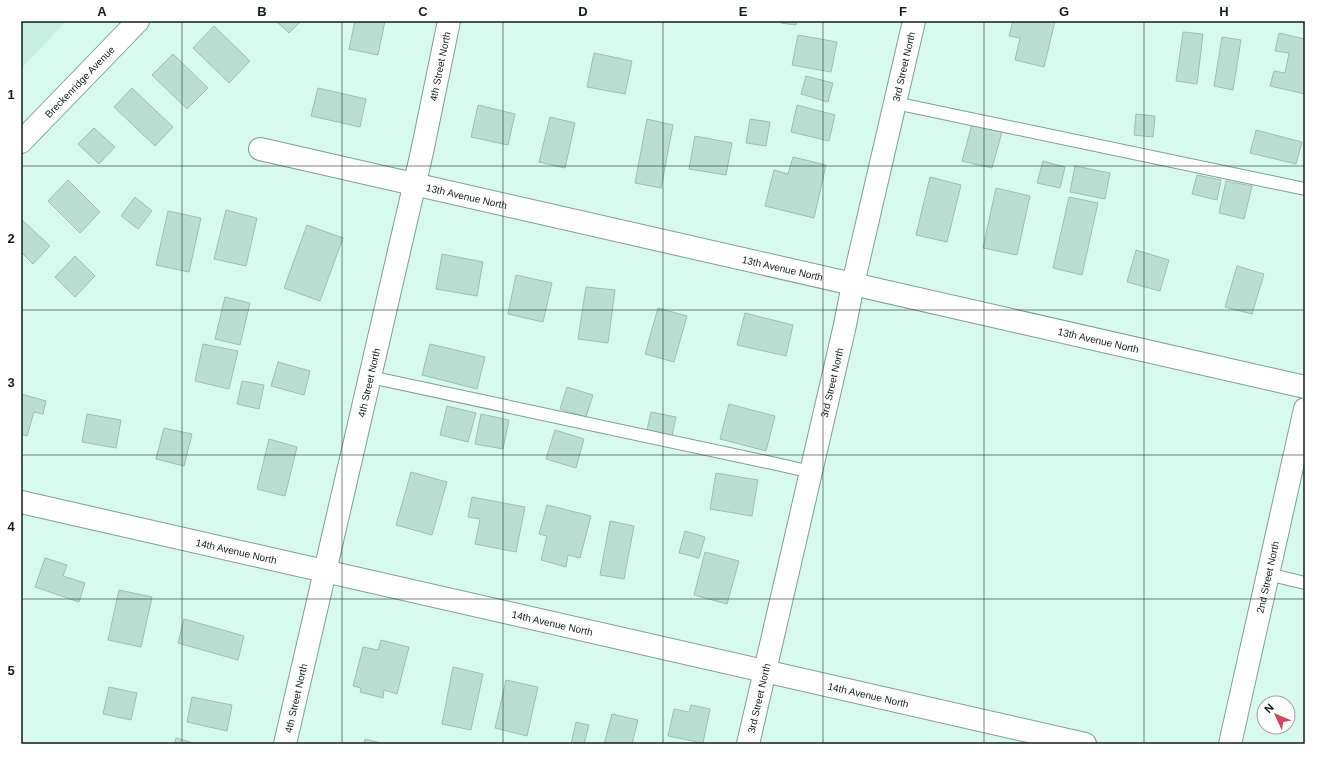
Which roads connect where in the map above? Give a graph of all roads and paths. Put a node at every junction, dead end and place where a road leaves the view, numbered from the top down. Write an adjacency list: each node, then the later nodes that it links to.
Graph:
1 (138, 21): 5 (street, Breckenridge Avenue)
2 (449, 21): 7 (street, 4th Street North)
3 (914, 21): 4 (street, 3rd Street North)
4 (895, 103): 8 (lane); 9 (street, 3rd Street North)
5 (21, 142)
6 (260, 148): 7 (street, 13th Avenue North)
7 (415, 184): 9 (street, 13th Avenue North); 10 (street, 4th Street North)
8 (1305, 189)
9 (853, 284): 11 (street, 13th Avenue North); 13 (street, 3rd Street North)
10 (370, 377): 13 (lane); 15 (street, 4th Street North)
11 (1305, 387)
12 (1305, 409): 16 (street, 2nd Street North)
13 (811, 472): 18 (street, 3rd Street North)
14 (21, 502): 15 (street, 14th Avenue North)
15 (325, 571): 18 (street, 14th Avenue North); 19 (street, 4th Street North)
16 (1268, 574): 17 (lane); 22 (street, 2nd Street North)
17 (1305, 583)
18 (764, 670): 20 (street, 3rd Street North); 21 (street, 14th Avenue North)
19 (285, 744)
20 (748, 744)
21 (1085, 744)
22 (1230, 744)

